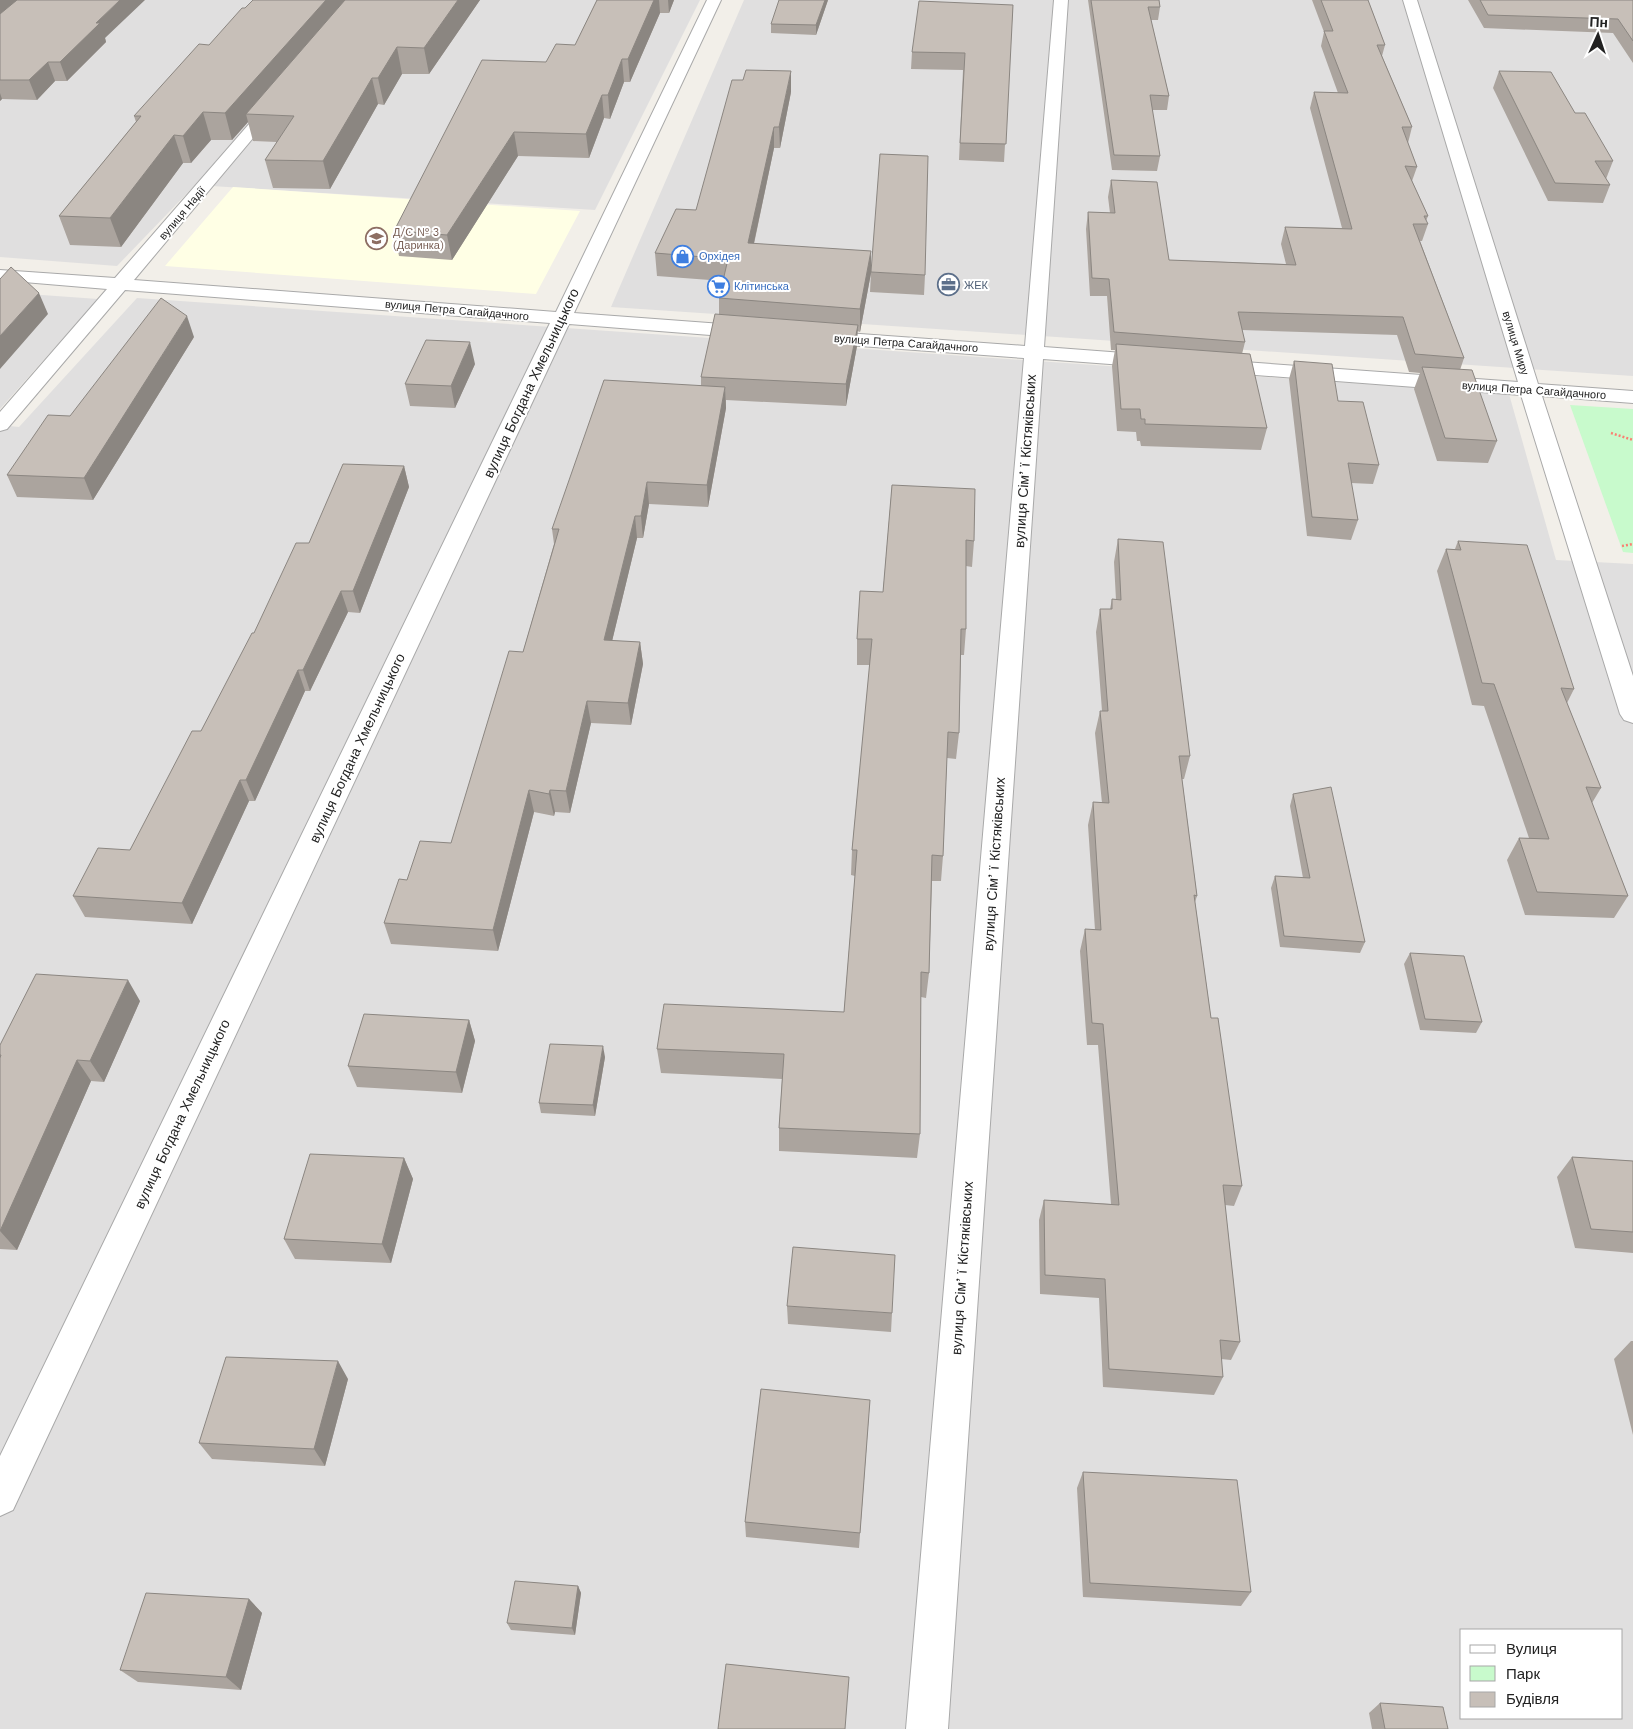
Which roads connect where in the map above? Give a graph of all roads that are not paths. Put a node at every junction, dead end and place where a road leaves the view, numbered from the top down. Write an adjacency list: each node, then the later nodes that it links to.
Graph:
1 (714, 0): 7 (street, вулиця Богдана Хмельницького)
2 (1061, 0): 10 (street, вулиця Сімʼї Кістяківських)
3 (1410, 0): 13 (street, вулиця Миру)
4 (287, 90): 6 (street, вулиця Надії)
5 (0, 275): 6 (street, вулиця Петра Сагайдачного)
6 (123, 283): 7 (street, вулиця Петра Сагайдачного); 15 (street, вулиця Надії)
7 (562, 318): 8 (street, вулиця Петра Сагайдачного); 17 (street, вулиця Богдана Хмельницького)
8 (768, 333)
9 (798, 335): 10 (street, вулиця Петра Сагайдачного)
10 (1033, 352): 11 (street, вулиця Петра Сагайдачного); 18 (street, вулиця Сімʼї Кістяківських)
11 (1172, 363)
12 (1202, 365): 13 (street, вулиця Петра Сагайдачного)
13 (1530, 390): 14 (street, вулиця Петра Сагайдачного); 16 (street, вулиця Миру)
14 (1633, 397)
15 (0, 425)
16 (1633, 714)
17 (0, 1497)
18 (927, 1729)

